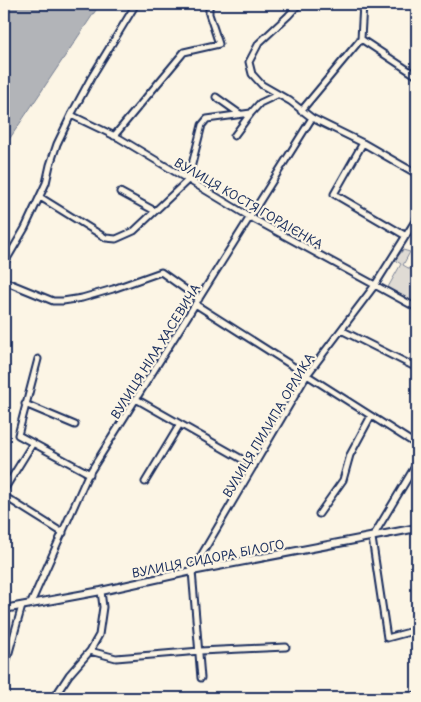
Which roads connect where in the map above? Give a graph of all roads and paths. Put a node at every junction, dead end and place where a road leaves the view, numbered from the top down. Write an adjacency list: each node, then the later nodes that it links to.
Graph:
1 (136, 4): 12 (street)
2 (211, 4): 14 (street)
3 (299, 4): 7 (street)
4 (362, 4): 5 (street)
5 (361, 39): 6 (street); 9 (street)
6 (417, 76)
7 (277, 95): 9 (street); 10 (street)
8 (216, 97): 11 (street)
9 (300, 110): 13 (street)
10 (251, 113): 11 (street); 15 (street)
11 (240, 114): 18 (street)
12 (70, 115): 14 (street, ВУЛИЦЯ КОСТЯ ГОРДІЄНКА); 20 (street)
13 (312, 118): 16 (street); 22 (street, ВУЛИЦЯ НІЛА ХАСЕВИЧА)
14 (114, 136): 18 (street, ВУЛИЦЯ КОСТЯ ГОРДІЄНКА)
15 (234, 136)
16 (363, 142): 17 (street); 24 (street)
17 (417, 174)
18 (188, 180): 21 (street); 22 (street, ВУЛИЦЯ КОСТЯ ГОРДІЄНКА)
19 (120, 192): 21 (street)
20 (40, 197): 21 (street); 25 (street)
21 (155, 211)
22 (250, 217): 27 (street, ВУЛИЦЯ КОСТЯ ГОРДІЄНКА); 28 (street, ВУЛИЦЯ НІЛА ХАСЕВИЧА)
23 (417, 218): 24 (street, ВУЛИЦЯ ПИЛИПА ОРЛИКА)
24 (406, 236): 27 (street, ВУЛИЦЯ ПИЛИПА ОРЛИКА)
25 (4, 264)
26 (4, 281): 28 (street)
27 (375, 285): 29 (street, ВУЛИЦЯ КОСТЯ ГОРДІЄНКА); 30 (street, ВУЛИЦЯ ПИЛИПА ОРЛИКА)
28 (197, 302): 33 (street); 34 (street, ВУЛИЦЯ НІЛА ХАСЕВИЧА)
29 (417, 308)
30 (341, 330): 32 (street); 33 (street, ВУЛИЦЯ ПИЛИПА ОРЛИКА)
31 (38, 359): 35 (street)
32 (417, 368)
33 (308, 376): 36 (street); 42 (street, ВУЛИЦЯ ПИЛИПА ОРЛИКА)
34 (136, 399): 37 (street); 43 (street, ВУЛИЦЯ НІЛА ХАСЕВИЧА)
35 (25, 404): 38 (street); 39 (street)
36 (371, 416): 40 (street); 47 (street)
37 (180, 424): 42 (street); 44 (street)
38 (75, 425)
39 (32, 443): 43 (street); 45 (street)
40 (417, 445)
41 (417, 463): 50 (street)
42 (254, 466): 51 (street, ВУЛИЦЯ ПИЛИПА ОРЛИКА)
43 (90, 474): 49 (street, ВУЛИЦЯ НІЛА ХАСЕВИЧА)
44 (145, 482)
45 (4, 490)
46 (4, 496): 49 (street)
47 (318, 514)
48 (417, 528): 50 (street, ВУЛИЦЯ СИДОРА БІЛОГО)
49 (63, 533): 53 (street, ВУЛИЦЯ НІЛА ХАСЕВИЧА)
50 (372, 538): 51 (street, ВУЛИЦЯ СИДОРА БІЛОГО); 56 (street)
51 (192, 571): 52 (street, ВУЛИЦЯ СИДОРА БІЛОГО); 59 (street)
52 (101, 592): 53 (street, ВУЛИЦЯ СИДОРА БІЛОГО); 58 (street)
53 (31, 603): 54 (street, ВУЛИЦЯ СИДОРА БІЛОГО)
54 (22, 606): 55 (street, ВУЛИЦЯ СИДОРА БІЛОГО); 60 (street)
55 (4, 609)
56 (417, 630)
57 (286, 646): 59 (street)
58 (90, 651): 59 (street); 63 (street)
59 (200, 651): 61 (street)
60 (4, 670)
61 (201, 678)
62 (417, 695): 64 (street)
63 (54, 698)
64 (394, 698)

